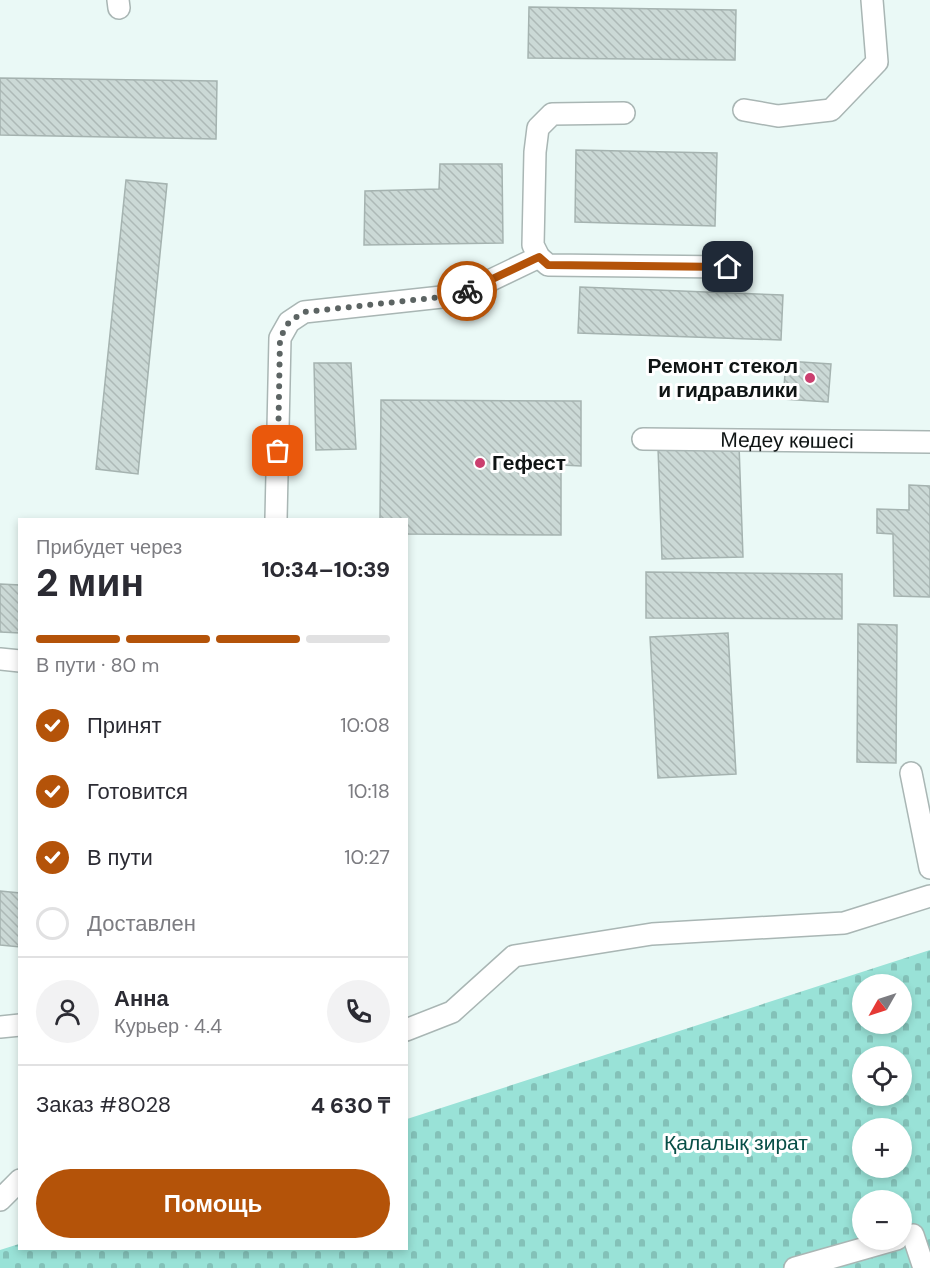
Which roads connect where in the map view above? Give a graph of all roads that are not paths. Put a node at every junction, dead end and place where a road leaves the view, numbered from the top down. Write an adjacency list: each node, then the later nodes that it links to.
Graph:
1 (872, 0): 2 (street)
2 (744, 110)
3 (624, 113): 4 (street)
4 (539, 257): 5 (street); 8 (street)
5 (728, 267)
6 (643, 439): 7 (street, Медеу көшесі)
7 (930, 442)
8 (276, 518)
9 (0, 659): 10 (street)
10 (18, 661)
11 (911, 773): 12 (street)
12 (930, 868)
13 (930, 896): 16 (street)
14 (18, 1025): 15 (street)
15 (0, 1027)
16 (408, 1029)
17 (18, 1182): 18 (street)
18 (0, 1200)
19 (912, 1240): 22 (street)
20 (858, 1250): 21 (street)
21 (795, 1268)
22 (924, 1268)

